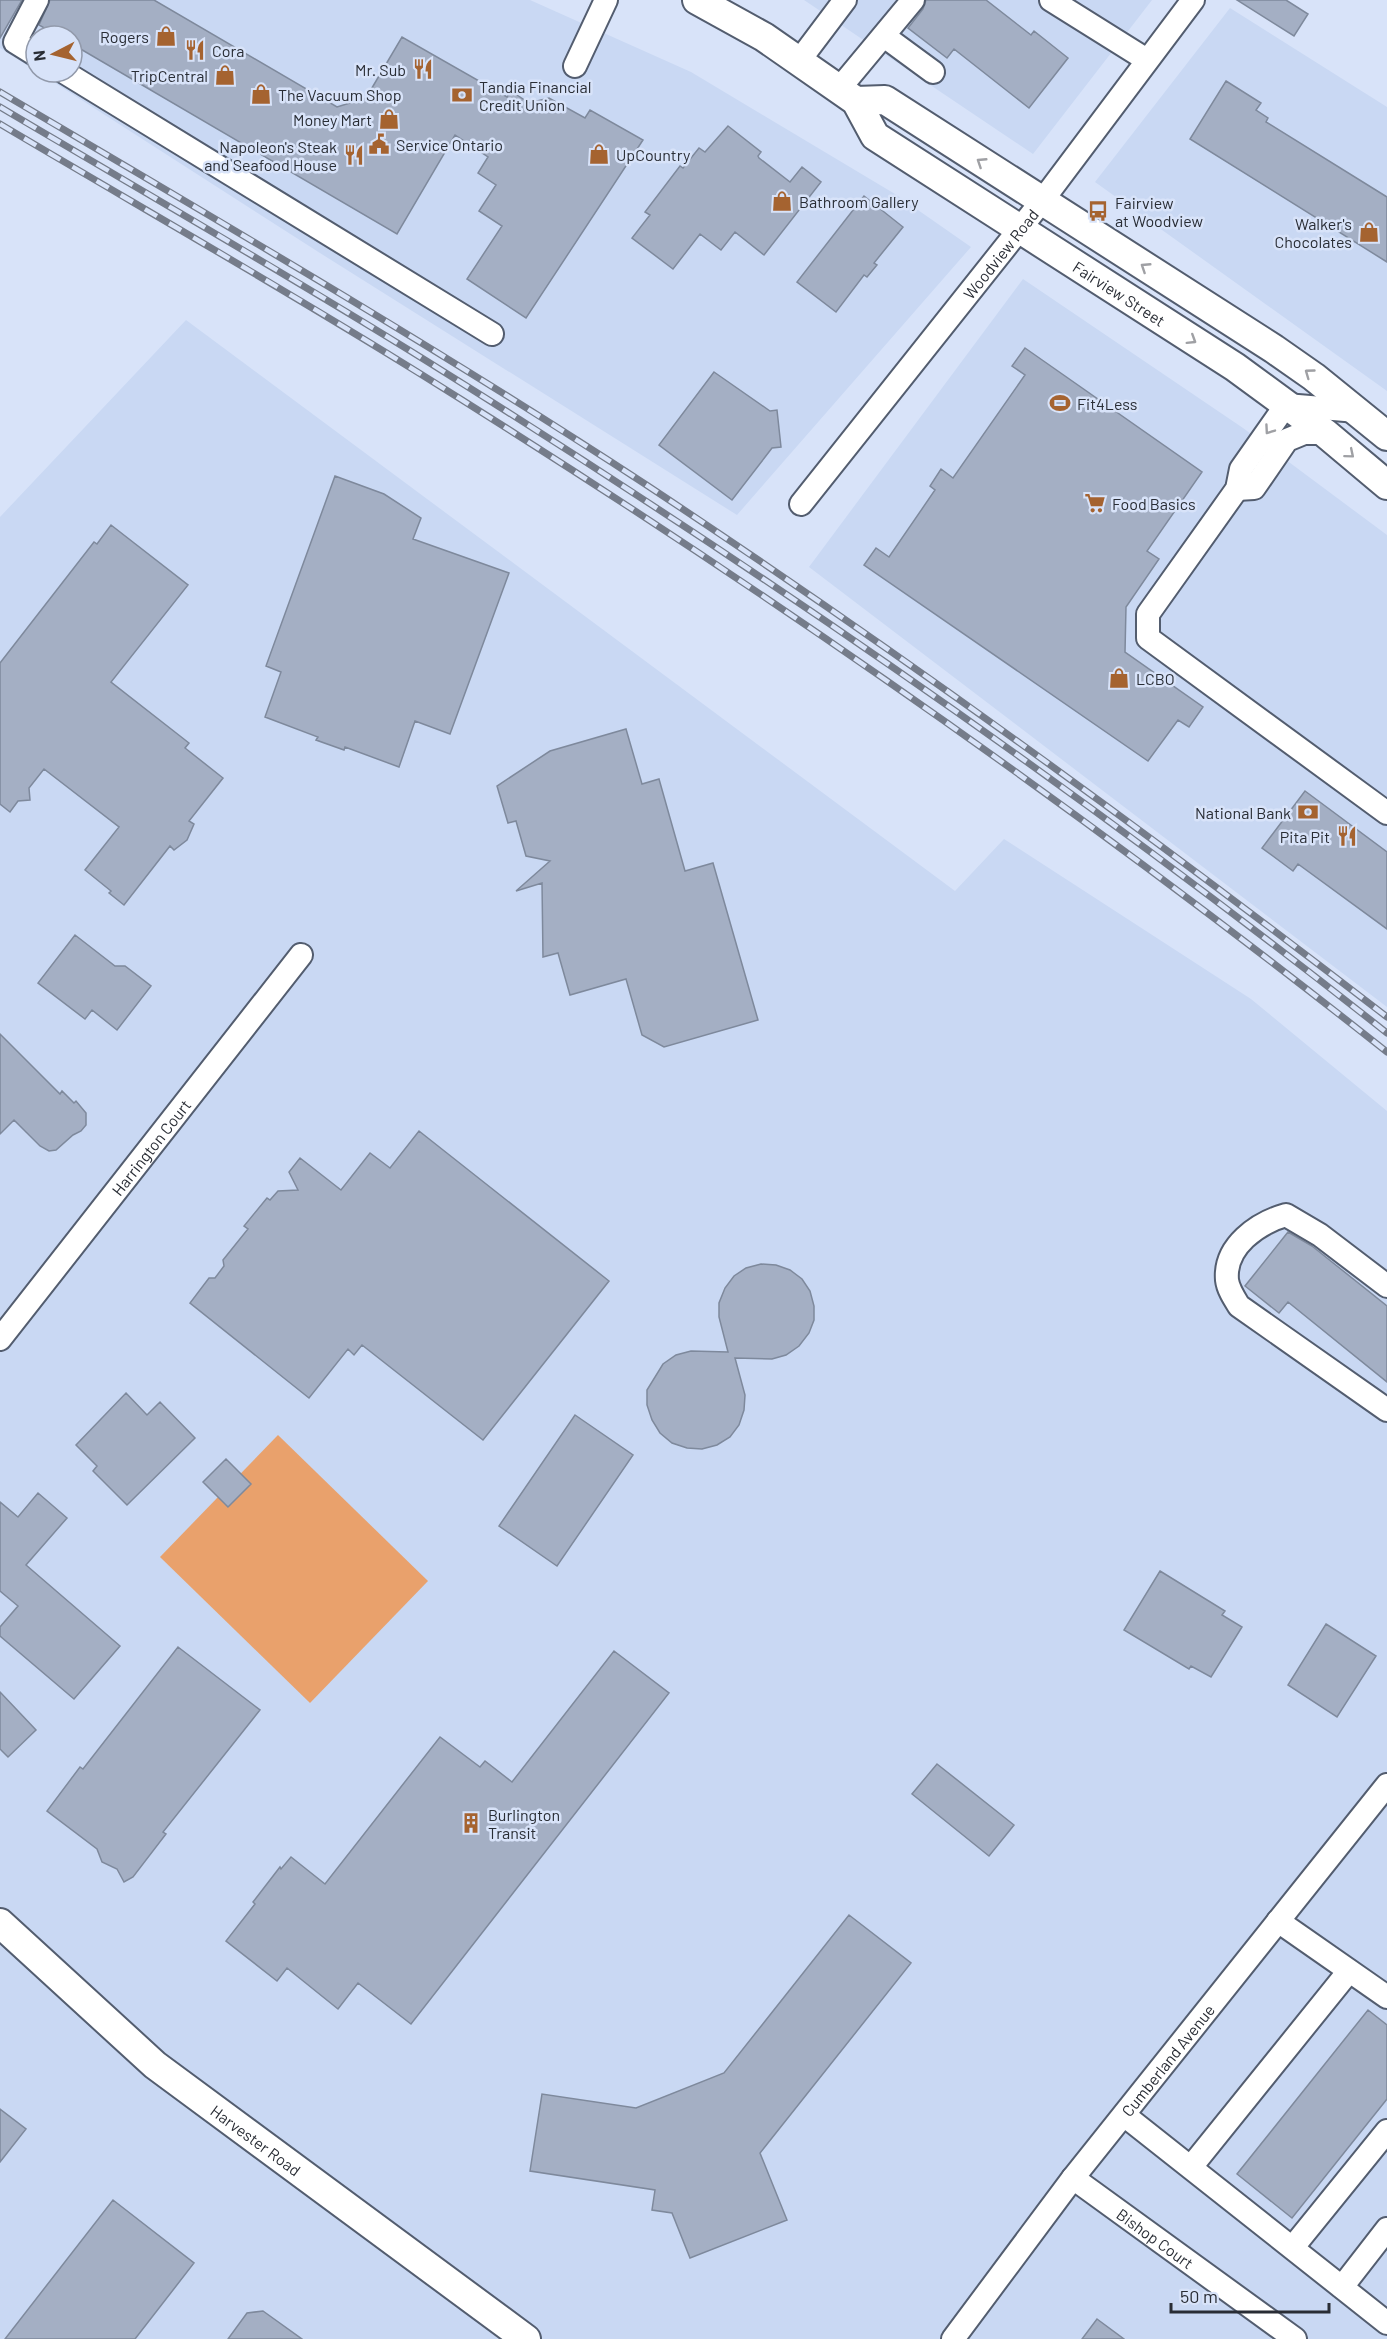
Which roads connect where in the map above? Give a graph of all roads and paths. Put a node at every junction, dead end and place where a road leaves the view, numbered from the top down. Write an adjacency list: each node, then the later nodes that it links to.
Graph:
1 (37, 0): 8 (street)
2 (606, 0): 14 (street)
3 (699, 0): 13 (main road, Fairview Street)
4 (845, 0): 13 (street)
5 (913, 0): 10 (street)
6 (1051, 0): 12 (street)
7 (1193, 0): 12 (street, Woodview Road)
8 (24, 24)
9 (24, 25): 11 (street)
10 (884, 36): 15 (street); 17 (street)
11 (24, 48)
12 (1148, 60): 18 (street, Woodview Road)
13 (799, 61): 17 (main road, Fairview Street)
14 (575, 66)
15 (933, 72)
16 (84, 84): 20 (street)
17 (848, 95): 18 (main road, one-way to 17); 19 (main road, Fairview Street)
18 (1042, 201): 19 (street, Woodview Road); 22 (main road, one-way to 18)
19 (1019, 230): 21 (main road, Fairview Street, one-way to 21); 27 (street, Woodview Road)
20 (492, 334)
21 (1286, 405): 22 (street); 23 (main road, Fairview Street); 26 (street, one-way to 26)
22 (1357, 411): 24 (main road)
23 (1325, 433): 25 (main road, Fairview Street, one-way to 25); 26 (street)
24 (1387, 436)
25 (1387, 485)
26 (1237, 489): 28 (street)
27 (801, 504)
28 (1387, 813)
29 (301, 955): 31 (street, Harrington Court)
30 (1387, 1286): 32 (street)
31 (0, 1339)
32 (1387, 1410)
33 (1387, 1785): 34 (street, Cumberland Avenue)
34 (1278, 1921): 36 (street); 38 (street, Cumberland Avenue)
35 (0, 1923): 46 (main road, Harvester Road)
36 (1349, 1971): 37 (street); 40 (street)
37 (1387, 1997)
38 (1124, 2115): 40 (street); 41 (street, Cumberland Avenue)
39 (1387, 2131): 43 (street)
40 (1191, 2167): 43 (street)
41 (1073, 2178): 47 (street, Cumberland Avenue); 48 (street, Bishop Court)
42 (1387, 2229): 44 (street)
43 (1293, 2247): 44 (street)
44 (1342, 2286): 45 (street)
45 (1387, 2323)
46 (526, 2339)
47 (953, 2339)
48 (1295, 2339)

